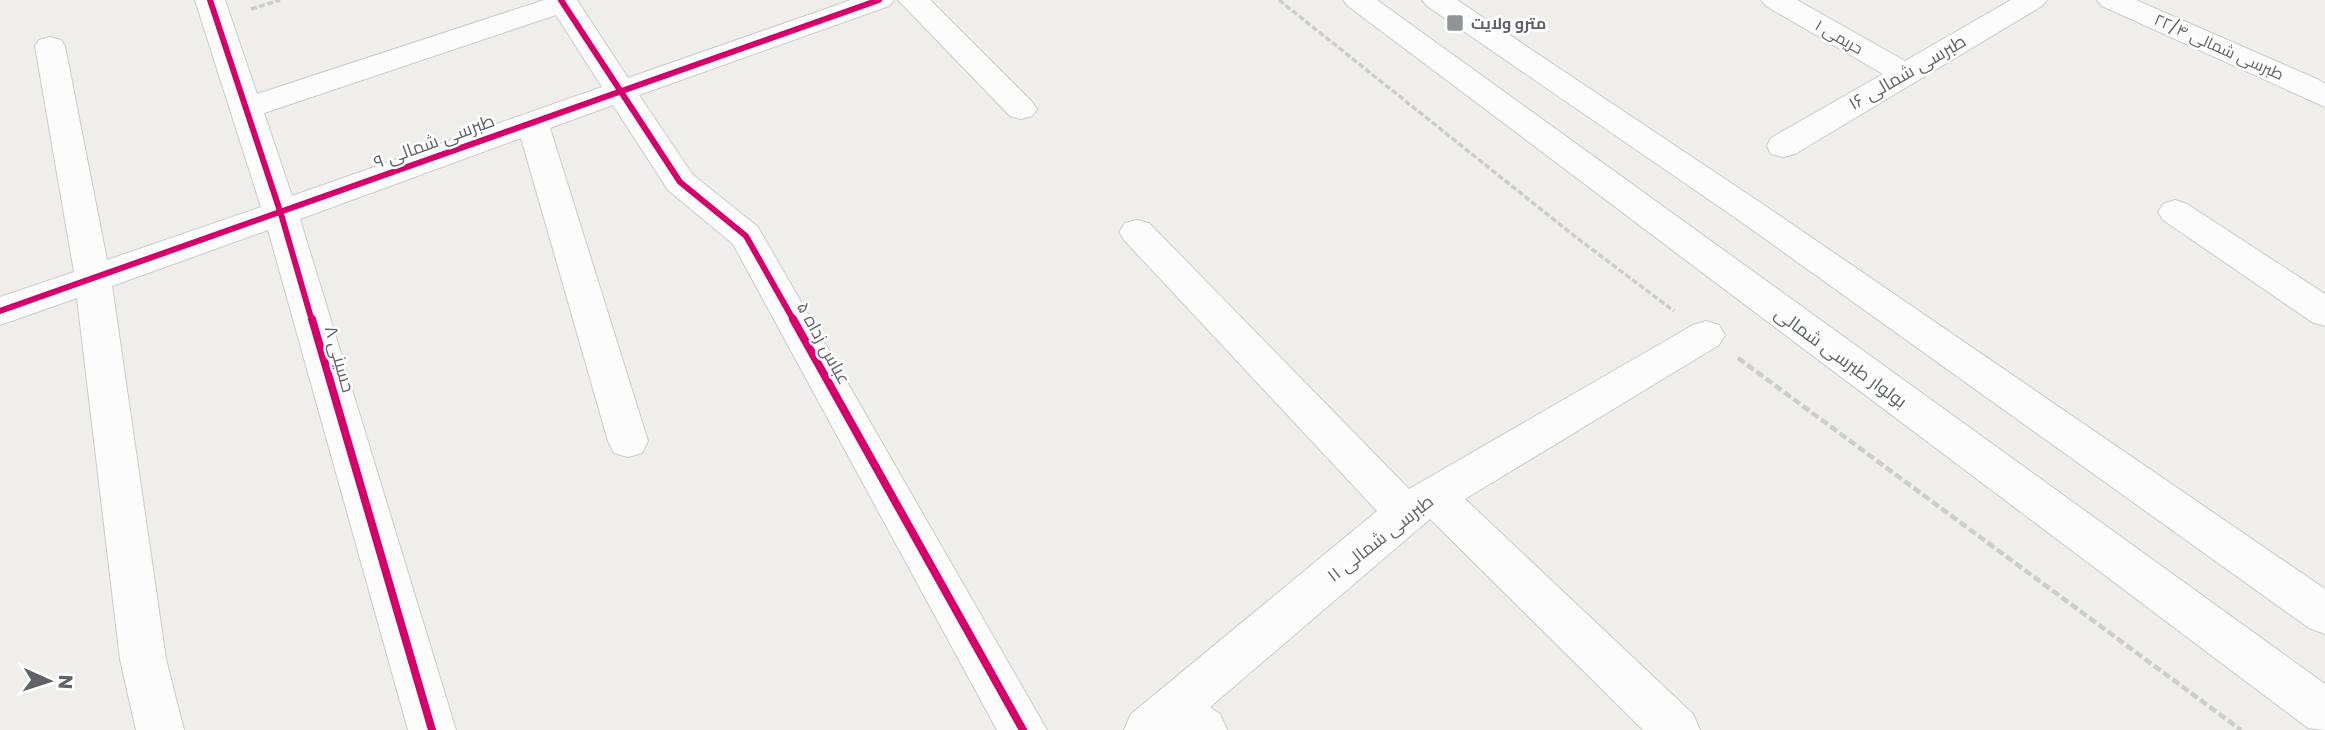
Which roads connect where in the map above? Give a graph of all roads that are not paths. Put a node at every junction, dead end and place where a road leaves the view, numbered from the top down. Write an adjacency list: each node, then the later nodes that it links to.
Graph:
1 (210, 0): 14 (street, حسینی ۸)
2 (879, 0): 12 (street, طبرسی شمالی ۹)
3 (913, 0): 15 (street)
4 (1358, 0): 28 (street, بولوار طبرسی شمالی)
5 (1437, 0): 27 (street)
6 (1776, 0): 11 (street, حریمی ۱)
7 (2032, 0): 11 (street, طبرسی شمالی ۱۶)
8 (2112, 0): 13 (street, طبرسی شمالی ۲۲/۴)
9 (563, 2): 12 (street, عباس زداه ۵); 14 (street)
10 (50, 46): 21 (street)
11 (1903, 73): 17 (street, طبرسی شمالی ۱۶)
12 (620, 90): 16 (street, طبرسی شمالی ۹); 32 (street, عباس زداه ۵)
13 (2325, 97)
14 (246, 108): 19 (street, حسینی ۸)
15 (1021, 109)
16 (532, 122): 19 (street, طبرسی شمالی ۹); 25 (street)
17 (1783, 146)
18 (2175, 212): 23 (street)
19 (281, 214): 21 (street, طبرسی شمالی ۹); 31 (street, حسینی ۸)
20 (1138, 232): 26 (street)
21 (93, 279): 22 (street, طبرسی شمالی ۹); 30 (street)
22 (0, 311)
23 (2325, 312)
24 (1706, 335): 26 (street, طبرسی شمالی ۱۱)
25 (628, 441)
26 (1419, 504): 29 (street, طبرسی شمالی ۱۱); 33 (street)
27 (2325, 614)
28 (2325, 712)
29 (1175, 723)
30 (160, 730)
31 (432, 730)
32 (1023, 730)
33 (1676, 730)

